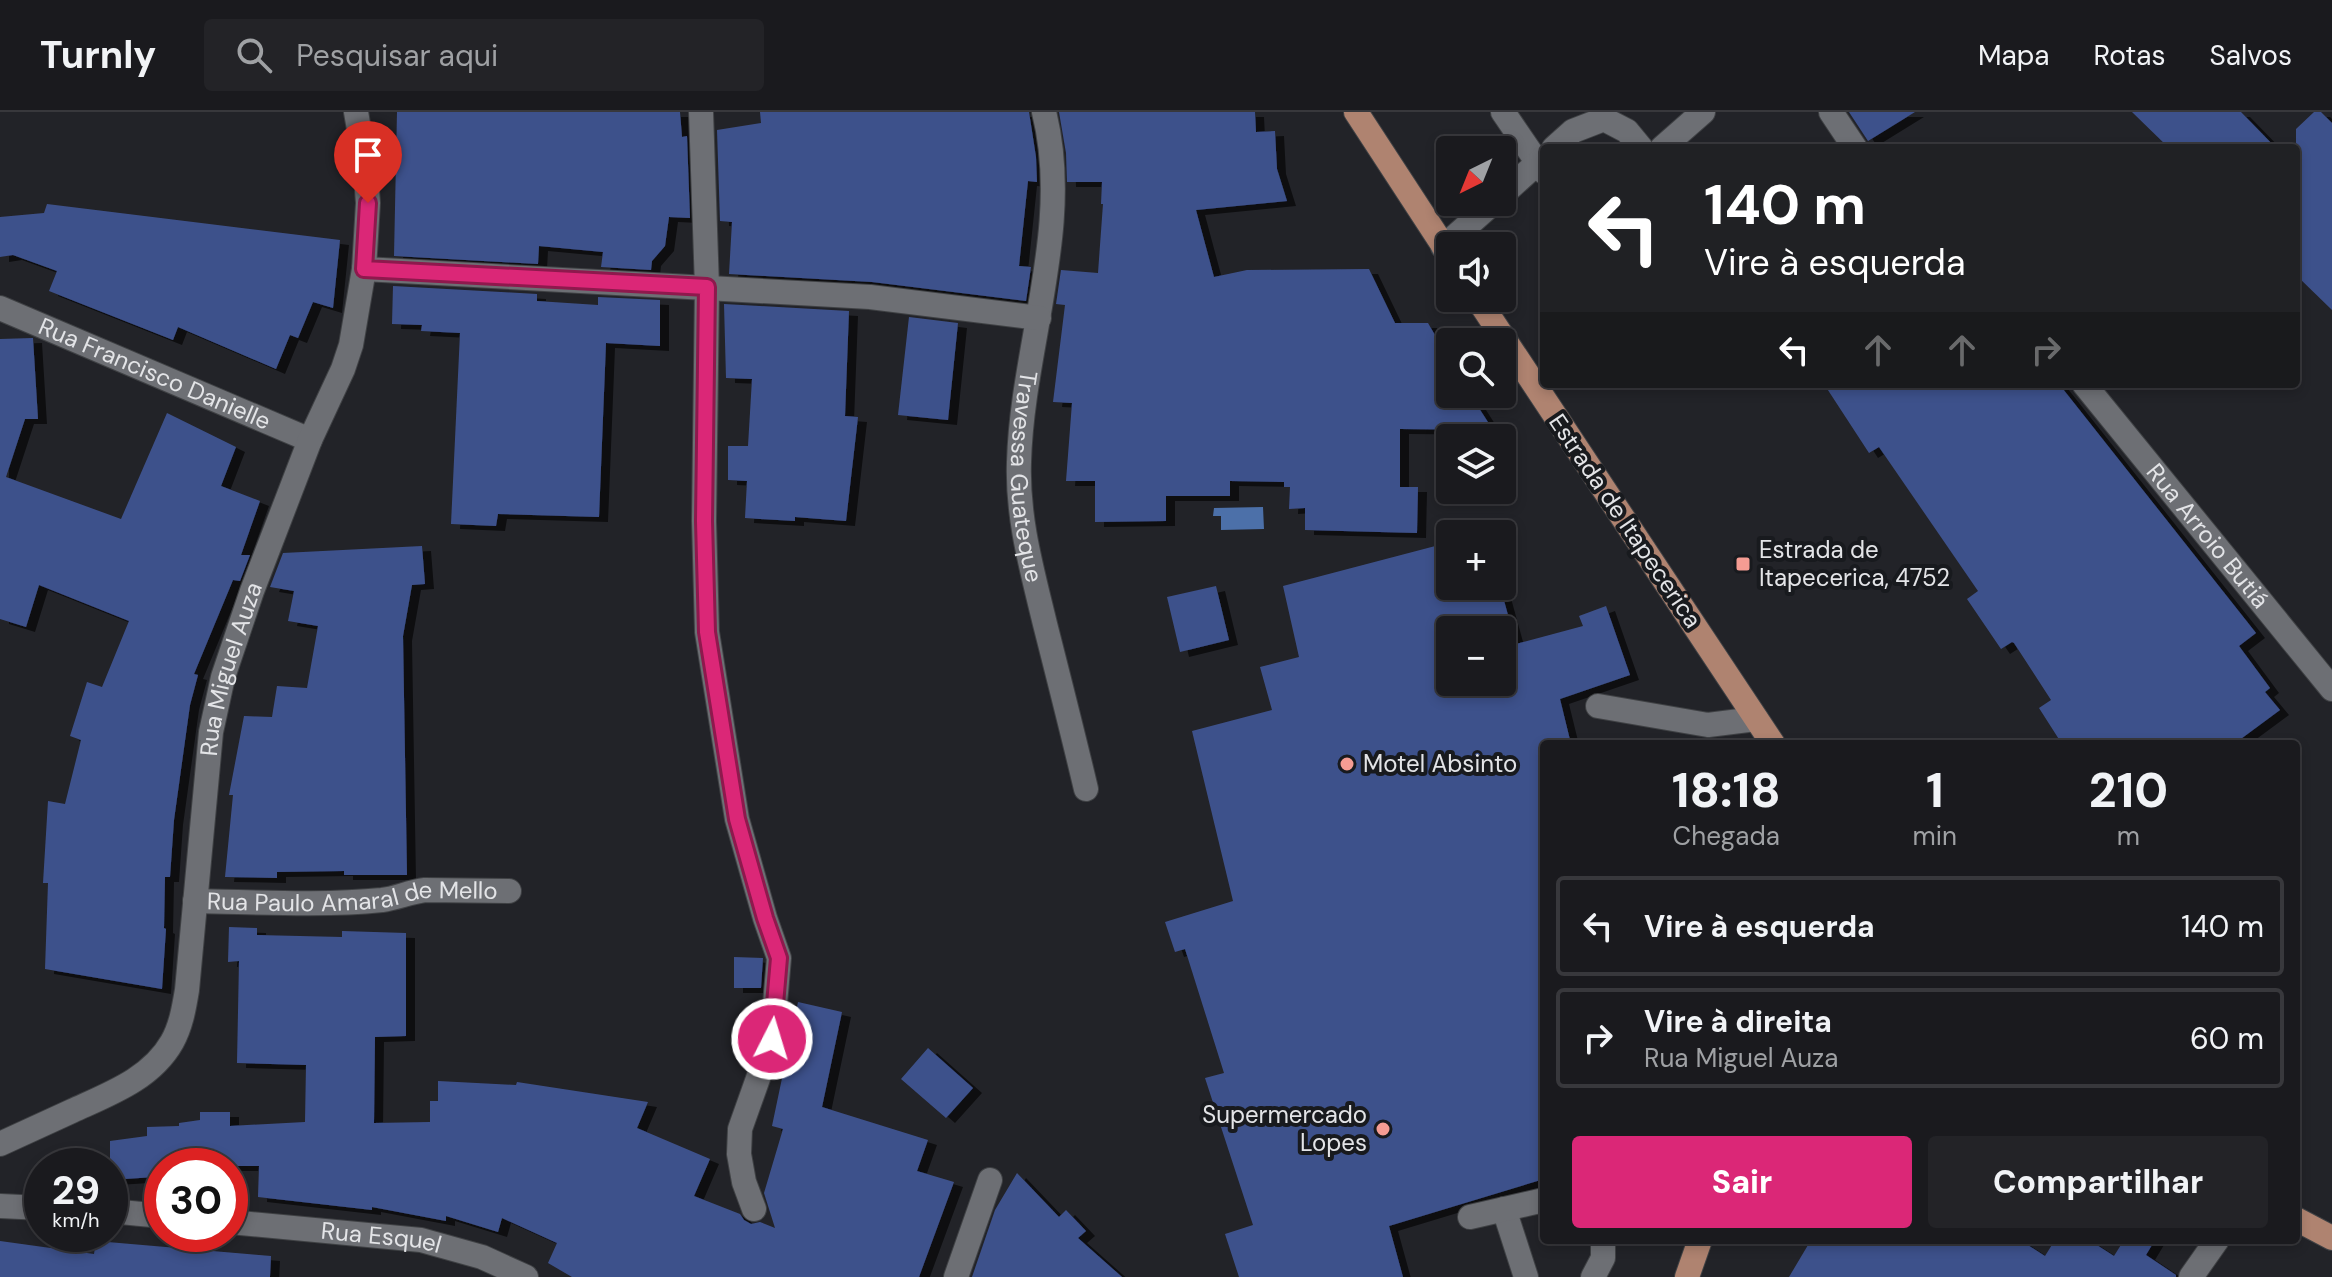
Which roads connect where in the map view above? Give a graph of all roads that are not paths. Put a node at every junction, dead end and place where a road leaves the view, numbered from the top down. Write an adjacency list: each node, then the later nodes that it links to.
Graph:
1 (356, 112): 18 (street, Rua Miguel Auza)
2 (701, 112): 19 (street)
3 (1044, 112): 22 (street, Travessa Guateque)
4 (1356, 112): 17 (main road)
5 (1503, 112): 12 (street)
6 (1703, 112): 10 (street)
7 (1831, 112): 11 (street)
8 (1560, 144): 9 (street)
9 (1638, 144)
10 (1667, 144)
11 (1852, 144)
12 (1540, 154)
13 (1540, 164): 14 (street)
14 (1516, 184)
15 (1481, 216): 16 (street)
16 (1466, 232)
17 (1436, 235)
18 (364, 269): 19 (street); 24 (street, Rua Miguel Auza)
19 (707, 287): 22 (street); 37 (street)
20 (0, 308): 24 (street, Rua Francisco Danielle)
21 (1486, 312): 27 (main road, Estrada de Itapecerica)
22 (1039, 318): 29 (street, Travessa Guateque)
23 (2087, 388): 25 (street, Rua Arroio Butiá)
24 (310, 440): 31 (street, Rua Miguel Auza)
25 (2332, 689)
26 (1598, 706): 27 (street)
27 (1756, 719): 28 (main road, Estrada de Itapecerica)
28 (1770, 740)
29 (1086, 789)
30 (509, 891): 31 (street, Rua Paulo Amaral de Mello)
31 (195, 901): 32 (street, Rua Miguel Auza)
32 (0, 1144)
33 (990, 1180): 47 (street)
34 (1540, 1201): 38 (street)
35 (0, 1206): 36 (street)
36 (24, 1207)
37 (754, 1209)
38 (1504, 1209): 39 (street); 48 (street)
39 (1470, 1217)
40 (2300, 1221): 42 (main road)
41 (248, 1224): 46 (street, Rua Esquel)
42 (2332, 1238)
43 (1603, 1244): 49 (street)
44 (1699, 1244): 50 (main road)
45 (2214, 1244): 51 (street)
46 (526, 1277)
47 (956, 1277)
48 (1526, 1277)
49 (1593, 1277)
50 (1687, 1277)
51 (2191, 1277)

